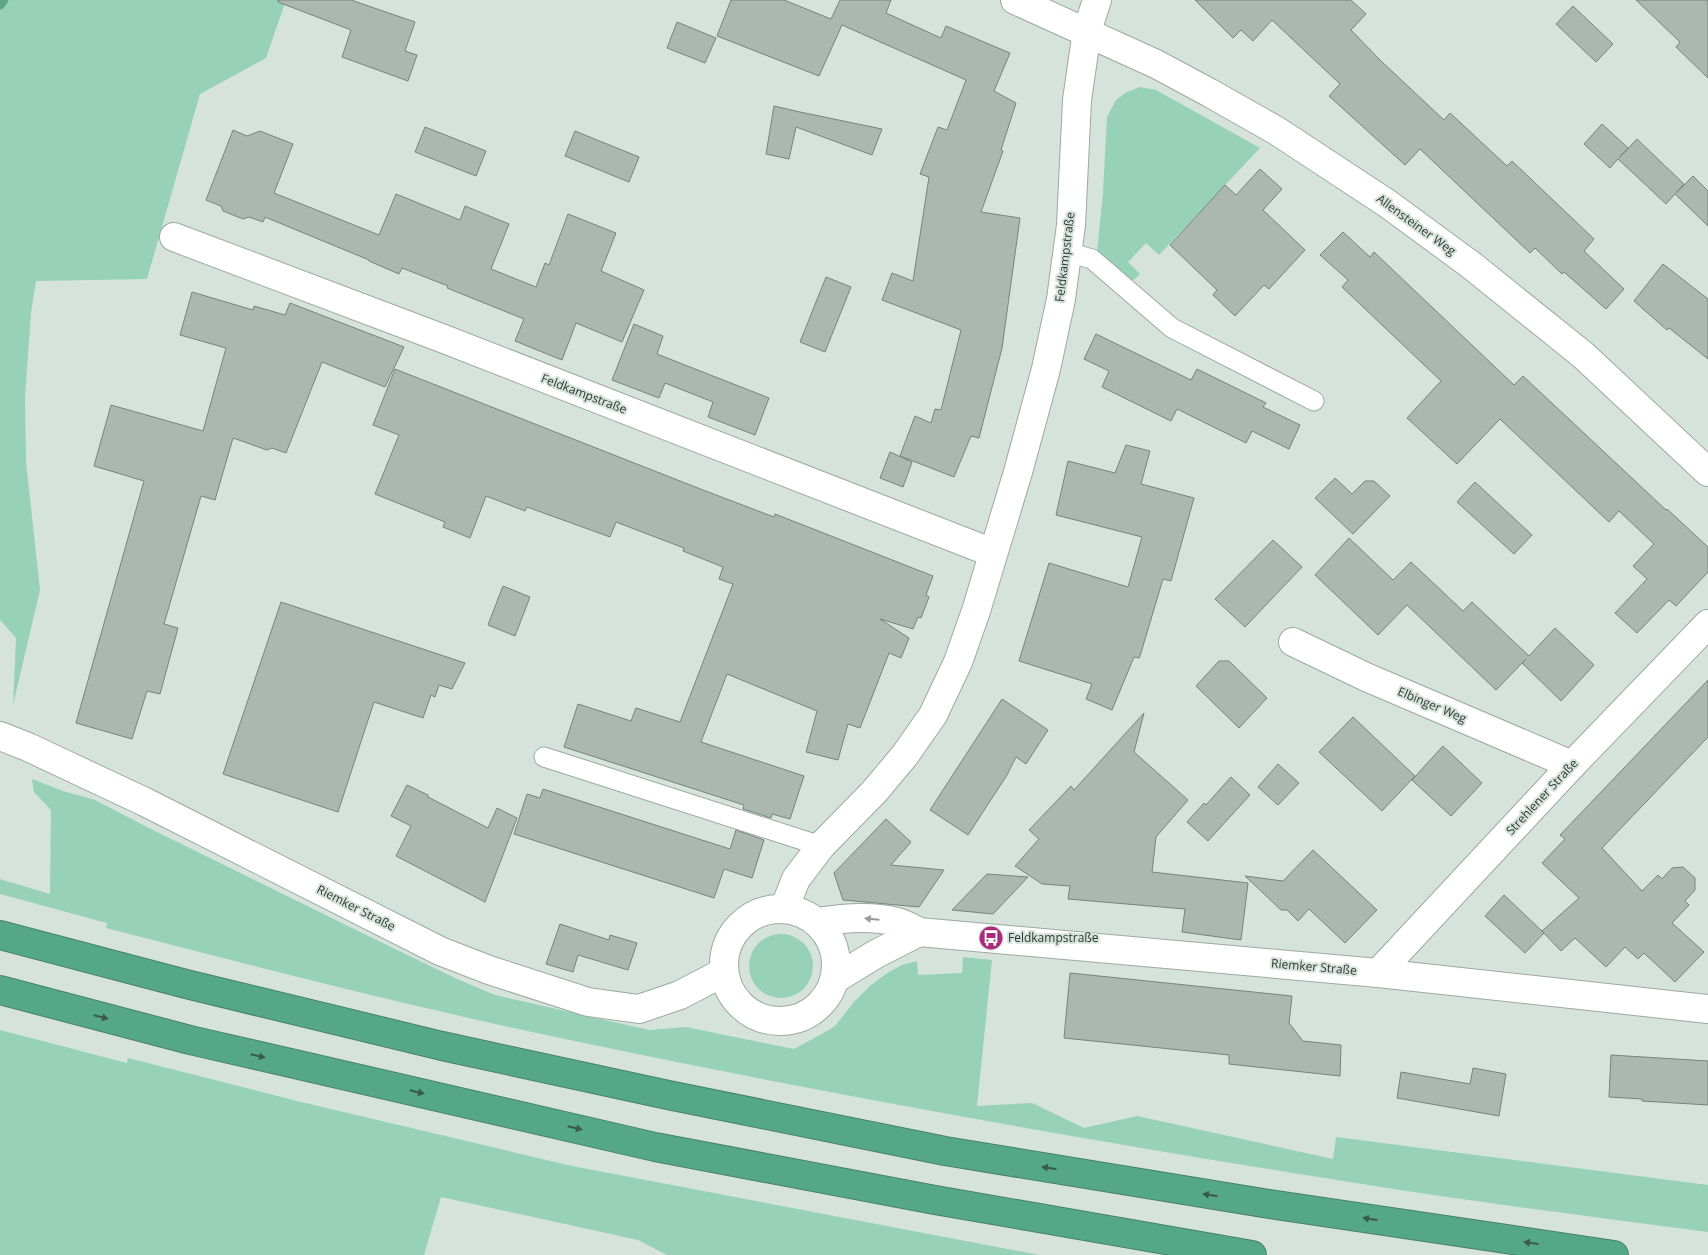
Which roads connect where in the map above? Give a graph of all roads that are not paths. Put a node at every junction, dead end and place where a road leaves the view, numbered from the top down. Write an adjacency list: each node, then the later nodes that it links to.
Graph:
1 (1015, 0): 3 (street)
2 (1097, 0): 3 (street, Feldkampstraße)
3 (1087, 31): 5 (street, Feldkampstraße); 7 (street, Allensteiner Weg)
4 (174, 238): 8 (street, Feldkampstraße)
5 (1067, 252): 6 (lane); 8 (street, Feldkampstraße)
6 (1314, 401)
7 (1708, 472)
8 (993, 553): 14 (street, Feldkampstraße)
9 (1708, 624): 13 (street, Strehlener Straße)
10 (1293, 642): 13 (street, Elbinger Weg)
11 (0, 736): 19 (street, Riemker Straße)
12 (544, 756): 14 (lane)
13 (1572, 765): 20 (street, Strehlener Straße)
14 (821, 846): 15 (street, Feldkampstraße)
15 (784, 909): 16 (street); 19 (street)
16 (817, 922): 17 (street, Riemker Straße, one-way to 16); 21 (street)
17 (919, 932): 20 (street, Riemker Straße); 21 (street)
18 (6, 936): 25 (highway, one-way to 18)
19 (724, 972): 21 (street)
20 (1378, 973): 23 (street, Riemker Straße)
21 (835, 979)
22 (12, 993): 24 (highway, one-way to 24)
23 (1708, 1009)
24 (1252, 1255)
25 (1614, 1255)

